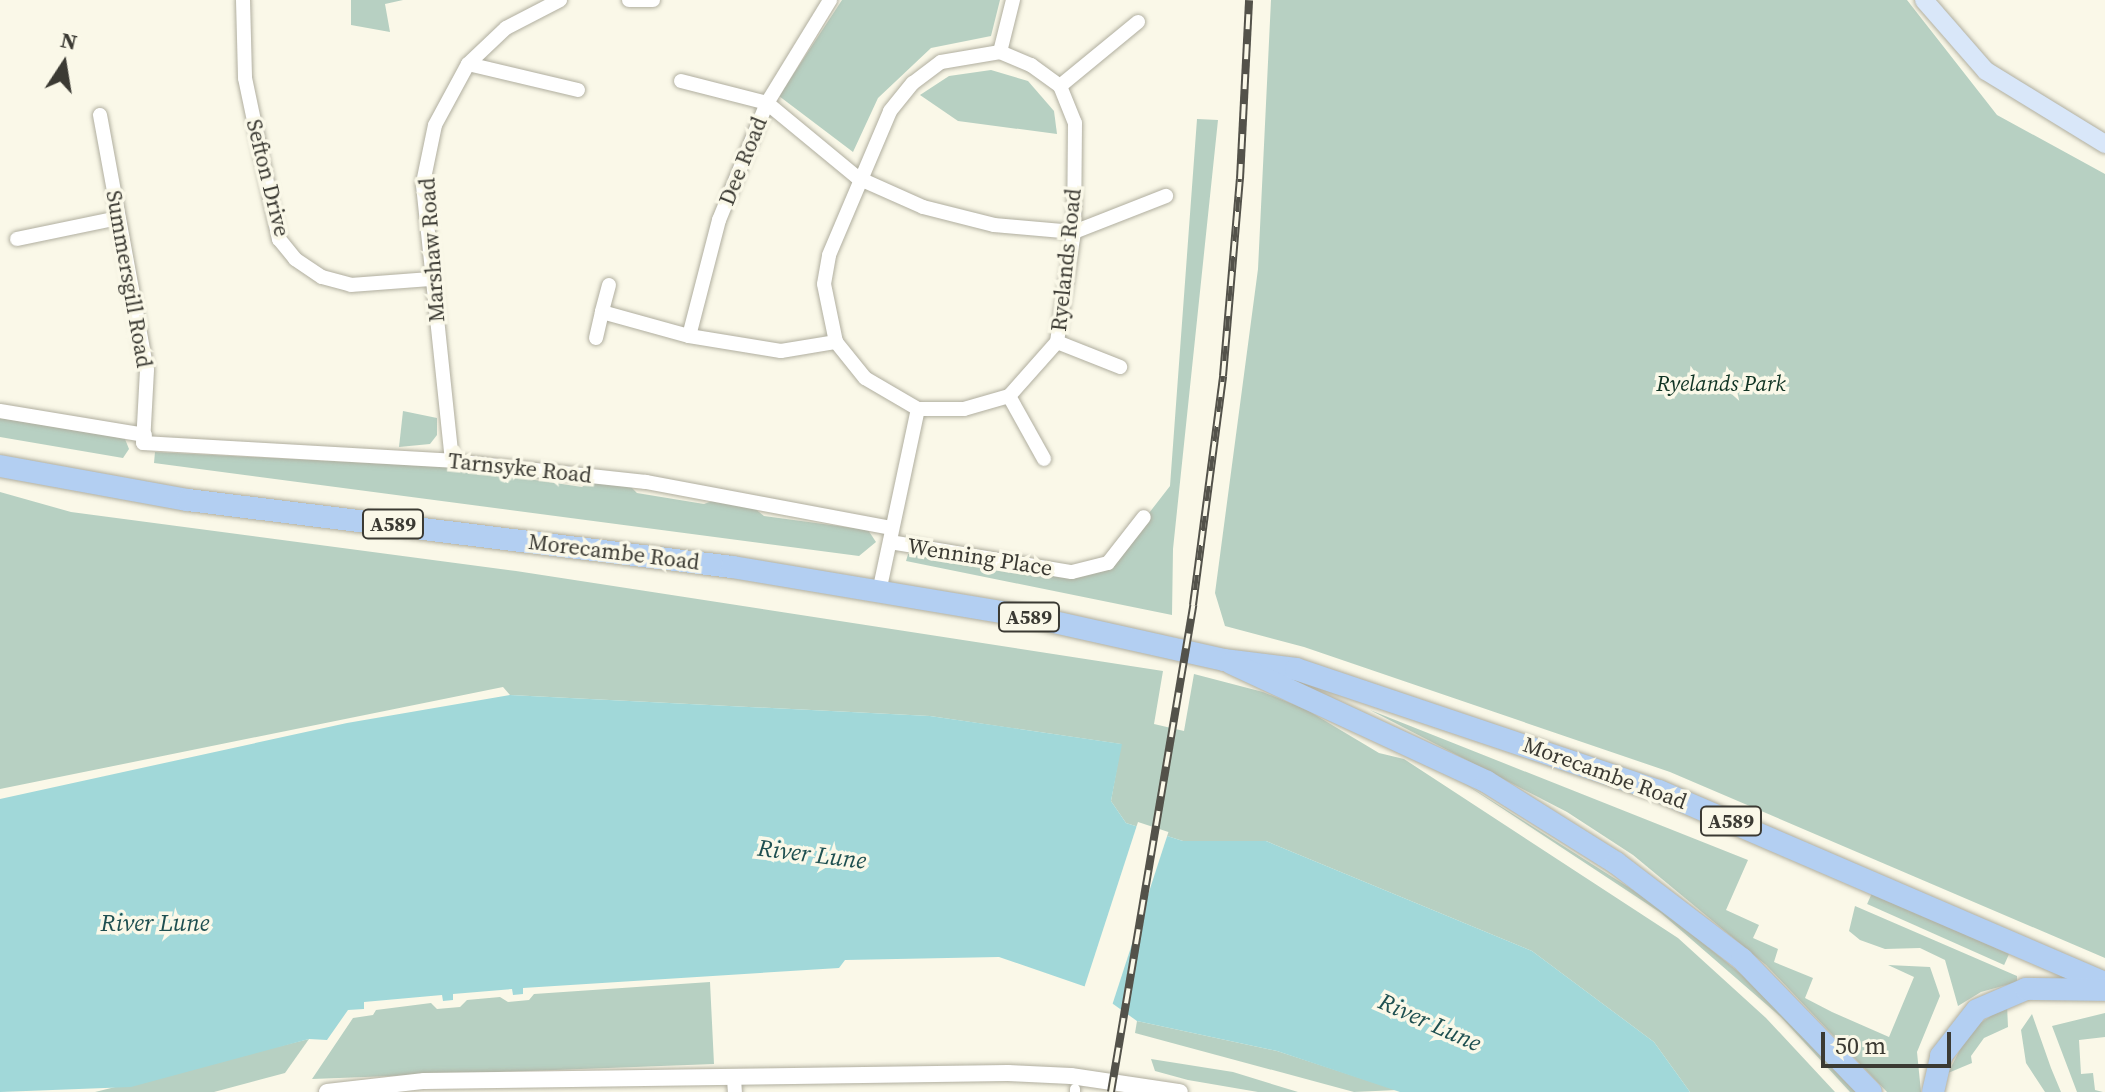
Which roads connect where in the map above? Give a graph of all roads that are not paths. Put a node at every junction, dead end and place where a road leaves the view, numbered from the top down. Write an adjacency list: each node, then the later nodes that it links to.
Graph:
1 (243, 0): 22 (street, Sefton Drive)
2 (560, 0): 10 (street, Marshaw Road)
3 (629, 0): 4 (street)
4 (653, 0)
5 (830, 0): 14 (street, Dee Road)
6 (1013, 0): 9 (street)
7 (1924, 0): 16 (main road)
8 (1138, 22): 12 (street)
9 (1000, 52): 12 (street); 17 (street)
10 (468, 64): 13 (street); 22 (street, Marshaw Road)
11 (681, 81): 14 (street)
12 (1060, 86): 20 (street, Ryelands Road)
13 (578, 90)
14 (767, 103): 17 (street); 25 (street, Dee Road)
15 (100, 115): 19 (street, Summersgill Road)
16 (2105, 144)
17 (858, 178): 20 (street); 27 (street)
18 (1166, 196): 20 (street)
19 (118, 218): 21 (street); 33 (street, Summersgill Road)
20 (1074, 232): 28 (street, Ryelands Road)
21 (17, 239)
22 (430, 279): 35 (street, Marshaw Road)
23 (609, 285): 24 (street)
24 (602, 312): 25 (street); 26 (street)
25 (689, 336): 27 (street)
26 (596, 338)
27 (836, 342): 31 (street)
28 (1057, 342): 29 (street); 30 (street, Ryelands Road)
29 (1120, 367)
30 (1009, 396): 31 (street); 34 (street)
31 (918, 409): 38 (street)
32 (0, 411): 33 (street, Tarnsyke Road)
33 (144, 439): 35 (street, Tarnsyke Road)
34 (1044, 459)
35 (452, 461): 38 (street, Tarnsyke Road)
36 (0, 466): 39 (main road, Morecambe Road / A589)
37 (1144, 517): 38 (street, Wenning Place)
38 (891, 535): 39 (street)
39 (879, 592): 40 (main road, Morecambe Road / A589)
40 (1224, 660): 41 (main road, Morecambe Road / A589); 48 (main road, Morecambe Road / A589)
41 (2105, 983)
42 (2105, 990): 49 (main road)
43 (735, 1085): 44 (street); 45 (street)
44 (542, 1086): 46 (street)
45 (1128, 1088): 47 (street)
46 (327, 1092)
47 (1180, 1092)
48 (1871, 1092)
49 (1933, 1092)

